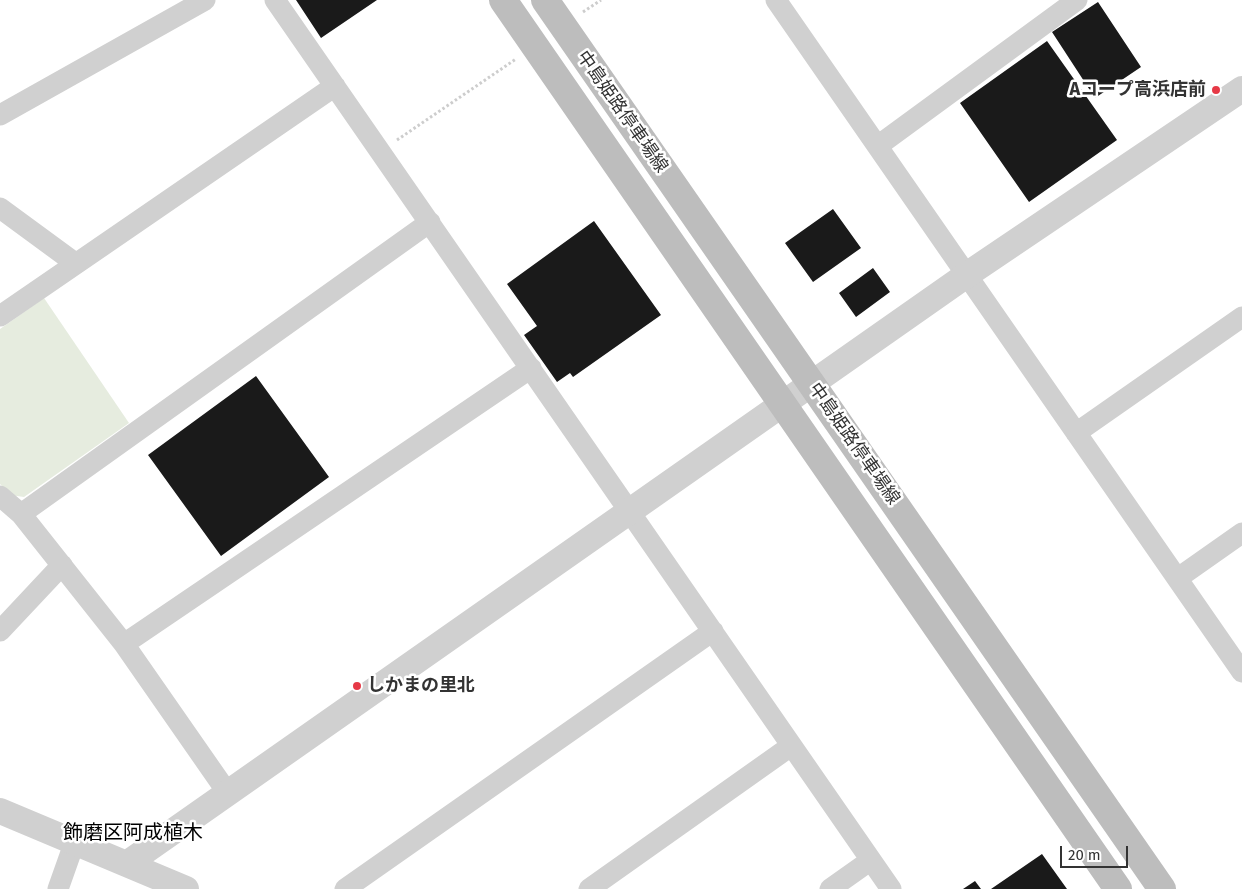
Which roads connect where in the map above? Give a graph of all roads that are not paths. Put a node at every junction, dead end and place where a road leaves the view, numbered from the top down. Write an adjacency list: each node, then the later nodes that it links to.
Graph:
1 (205, 0): 9 (street)
2 (275, 0): 7 (street)
3 (503, 0): 19 (main road, 中島姫路停車場線)
4 (544, 0): 18 (main road, 中島姫路停車場線)
5 (776, 0): 10 (street)
6 (1077, 0): 10 (street)
7 (335, 86): 12 (street); 13 (street)
8 (1242, 89): 14 (street)
9 (0, 115)
10 (879, 145): 14 (street)
11 (0, 208): 13 (street)
12 (430, 222): 17 (street); 23 (street)
13 (75, 263): 15 (street)
14 (968, 274): 18 (street); 20 (street)
15 (0, 316)
16 (1242, 317): 20 (street)
17 (531, 368): 22 (street); 29 (street)
18 (812, 385): 19 (street); 44 (main road, 中島姫路停車場線)
19 (783, 406): 22 (street); 43 (main road, 中島姫路停車場線)
20 (1076, 433): 26 (street)
21 (0, 496): 23 (street)
22 (630, 512): 28 (street); 32 (street)
23 (21, 514): 25 (street)
24 (1242, 532): 26 (street)
25 (62, 565): 27 (street); 29 (street)
26 (1178, 578): 30 (street)
27 (0, 631)
28 (713, 631): 31 (street); 39 (street)
29 (124, 644): 32 (street)
30 (1242, 672)
31 (791, 746): 35 (street); 40 (street)
32 (227, 792): 36 (street)
33 (0, 811): 34 (street)
34 (75, 841): 36 (street); 37 (street)
35 (871, 860): 41 (street); 42 (street)
36 (128, 863): 38 (street)
37 (58, 889)
38 (186, 889)
39 (345, 889)
40 (589, 889)
41 (830, 889)
42 (891, 889)
43 (1118, 889)
44 (1162, 889)

